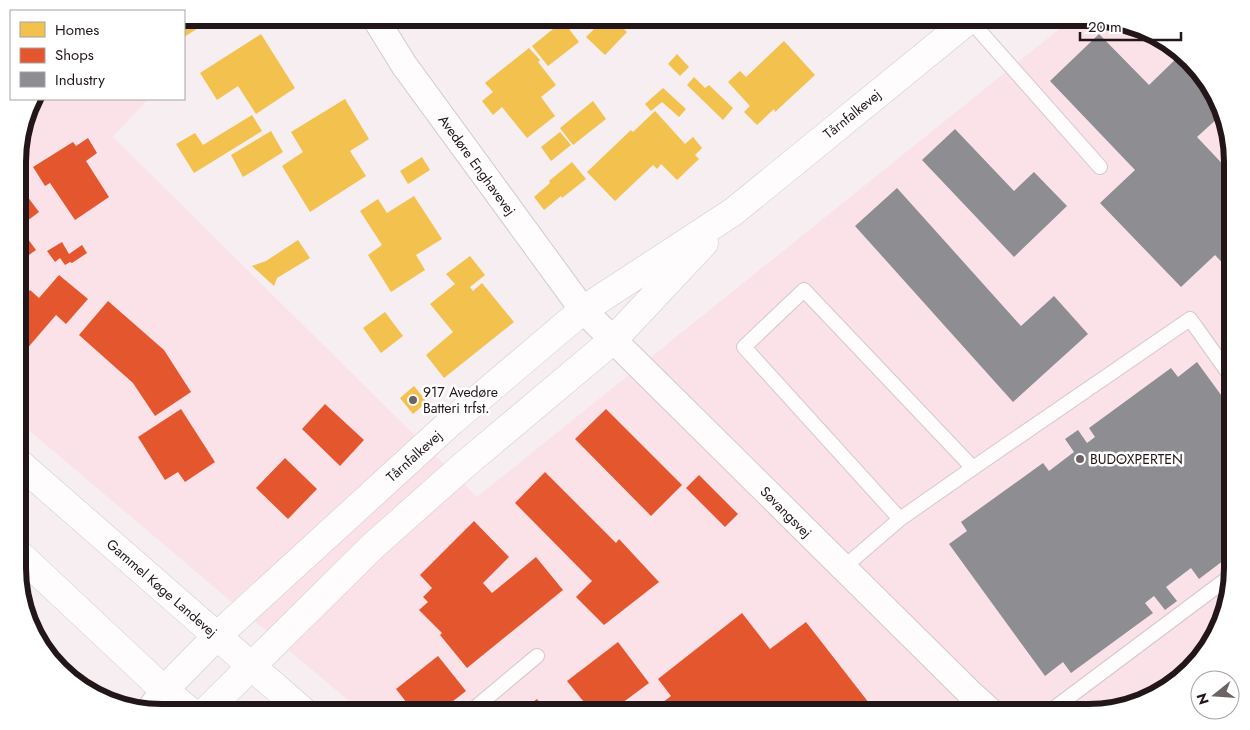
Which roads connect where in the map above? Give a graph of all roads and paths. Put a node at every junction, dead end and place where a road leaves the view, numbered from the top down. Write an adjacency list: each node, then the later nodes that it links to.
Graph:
1 (960, 26): 5 (street, Tårnfalkevej)
2 (977, 26): 4 (lane)
3 (380, 27): 6 (street, Avedøre Enghavevej)
4 (1100, 167)
5 (733, 212): 6 (street, Tårnfalkevej); 7 (street, Tårnfalkevej)
6 (583, 310): 7 (street, Søvangsvej); 15 (street, Tårnfalkevej)
7 (613, 340): 13 (street, Søvangsvej); 17 (street, Tårnfalkevej)
8 (1223, 365): 9 (lane)
9 (973, 468): 11 (lane); 11 (lane)
10 (26, 469): 15 (street, Gammel Køge Landevej)
11 (900, 519): 13 (lane)
12 (26, 561): 18 (street)
13 (843, 568): 19 (street, Søvangsvej)
14 (1223, 582): 20 (lane)
15 (217, 636): 17 (street, Gammel Køge Landevej); 18 (street, Tårnfalkevej)
16 (537, 656): 23 (lane)
17 (251, 666): 21 (street, Tårnfalkevej); 22 (street, Gammel Køge Landevej)
18 (157, 700)
19 (981, 703)
20 (1062, 703)
21 (212, 704)
22 (295, 704)
23 (480, 704)

